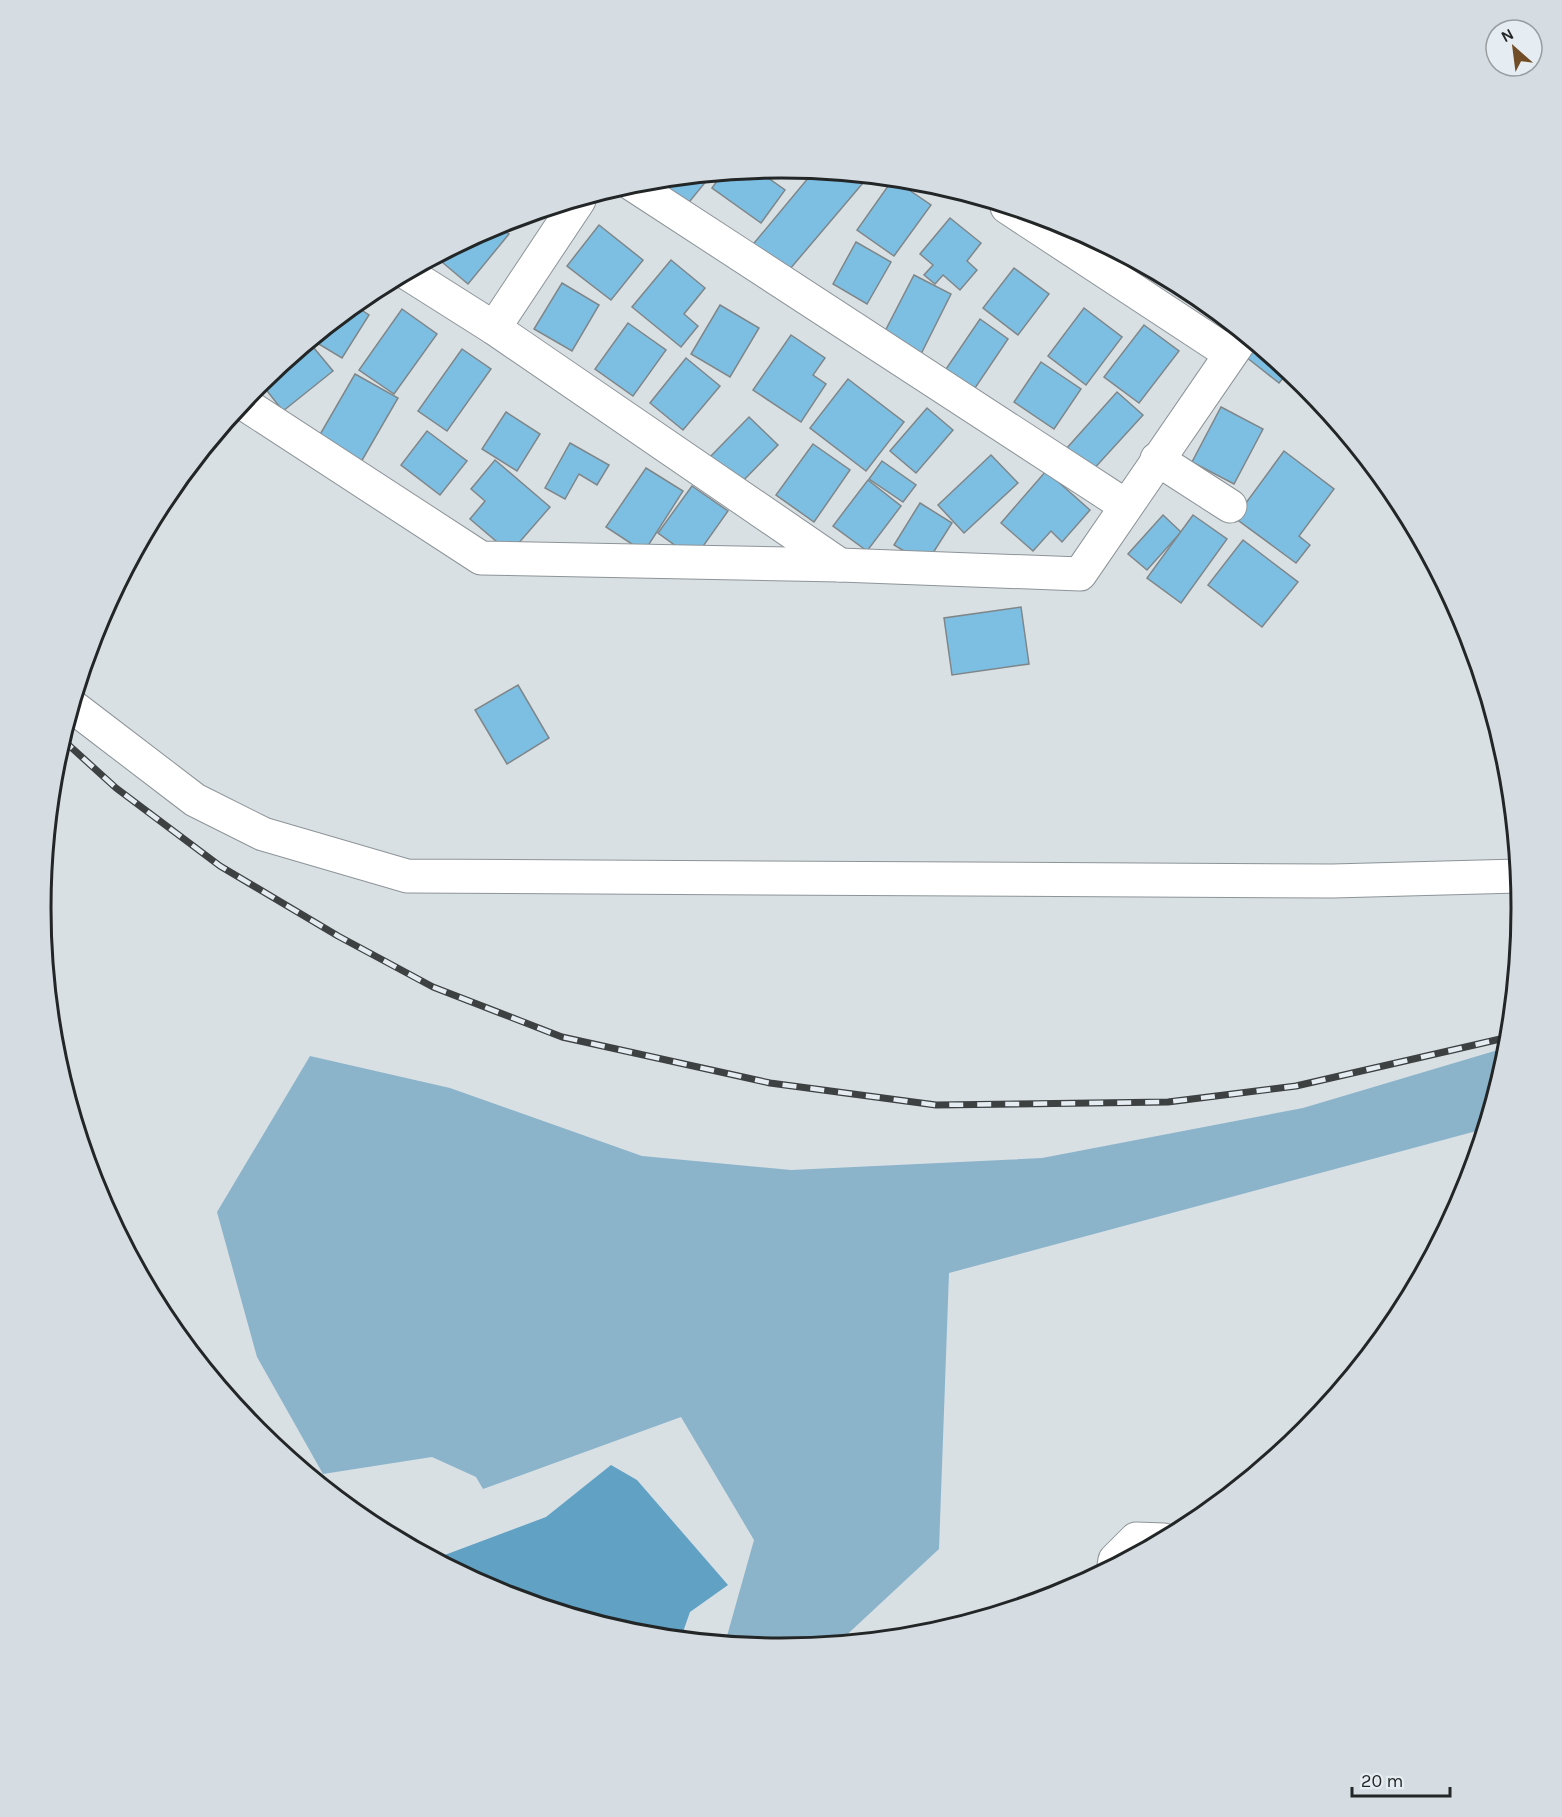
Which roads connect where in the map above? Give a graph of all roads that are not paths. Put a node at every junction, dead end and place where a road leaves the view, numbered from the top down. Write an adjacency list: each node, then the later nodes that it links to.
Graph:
1 (644, 192): 9 (street)
2 (573, 209): 5 (street)
3 (1038, 226): 6 (street)
4 (414, 277): 5 (street)
5 (494, 328): 11 (street)
6 (1237, 344): 8 (street)
7 (250, 408): 11 (street)
8 (1157, 459): 9 (street); 10 (street)
9 (1126, 506): 11 (street)
10 (1230, 506)
11 (840, 565)
12 (79, 711): 13 (street)
13 (1510, 876)
14 (1149, 1539): 15 (street)
15 (1121, 1554)

